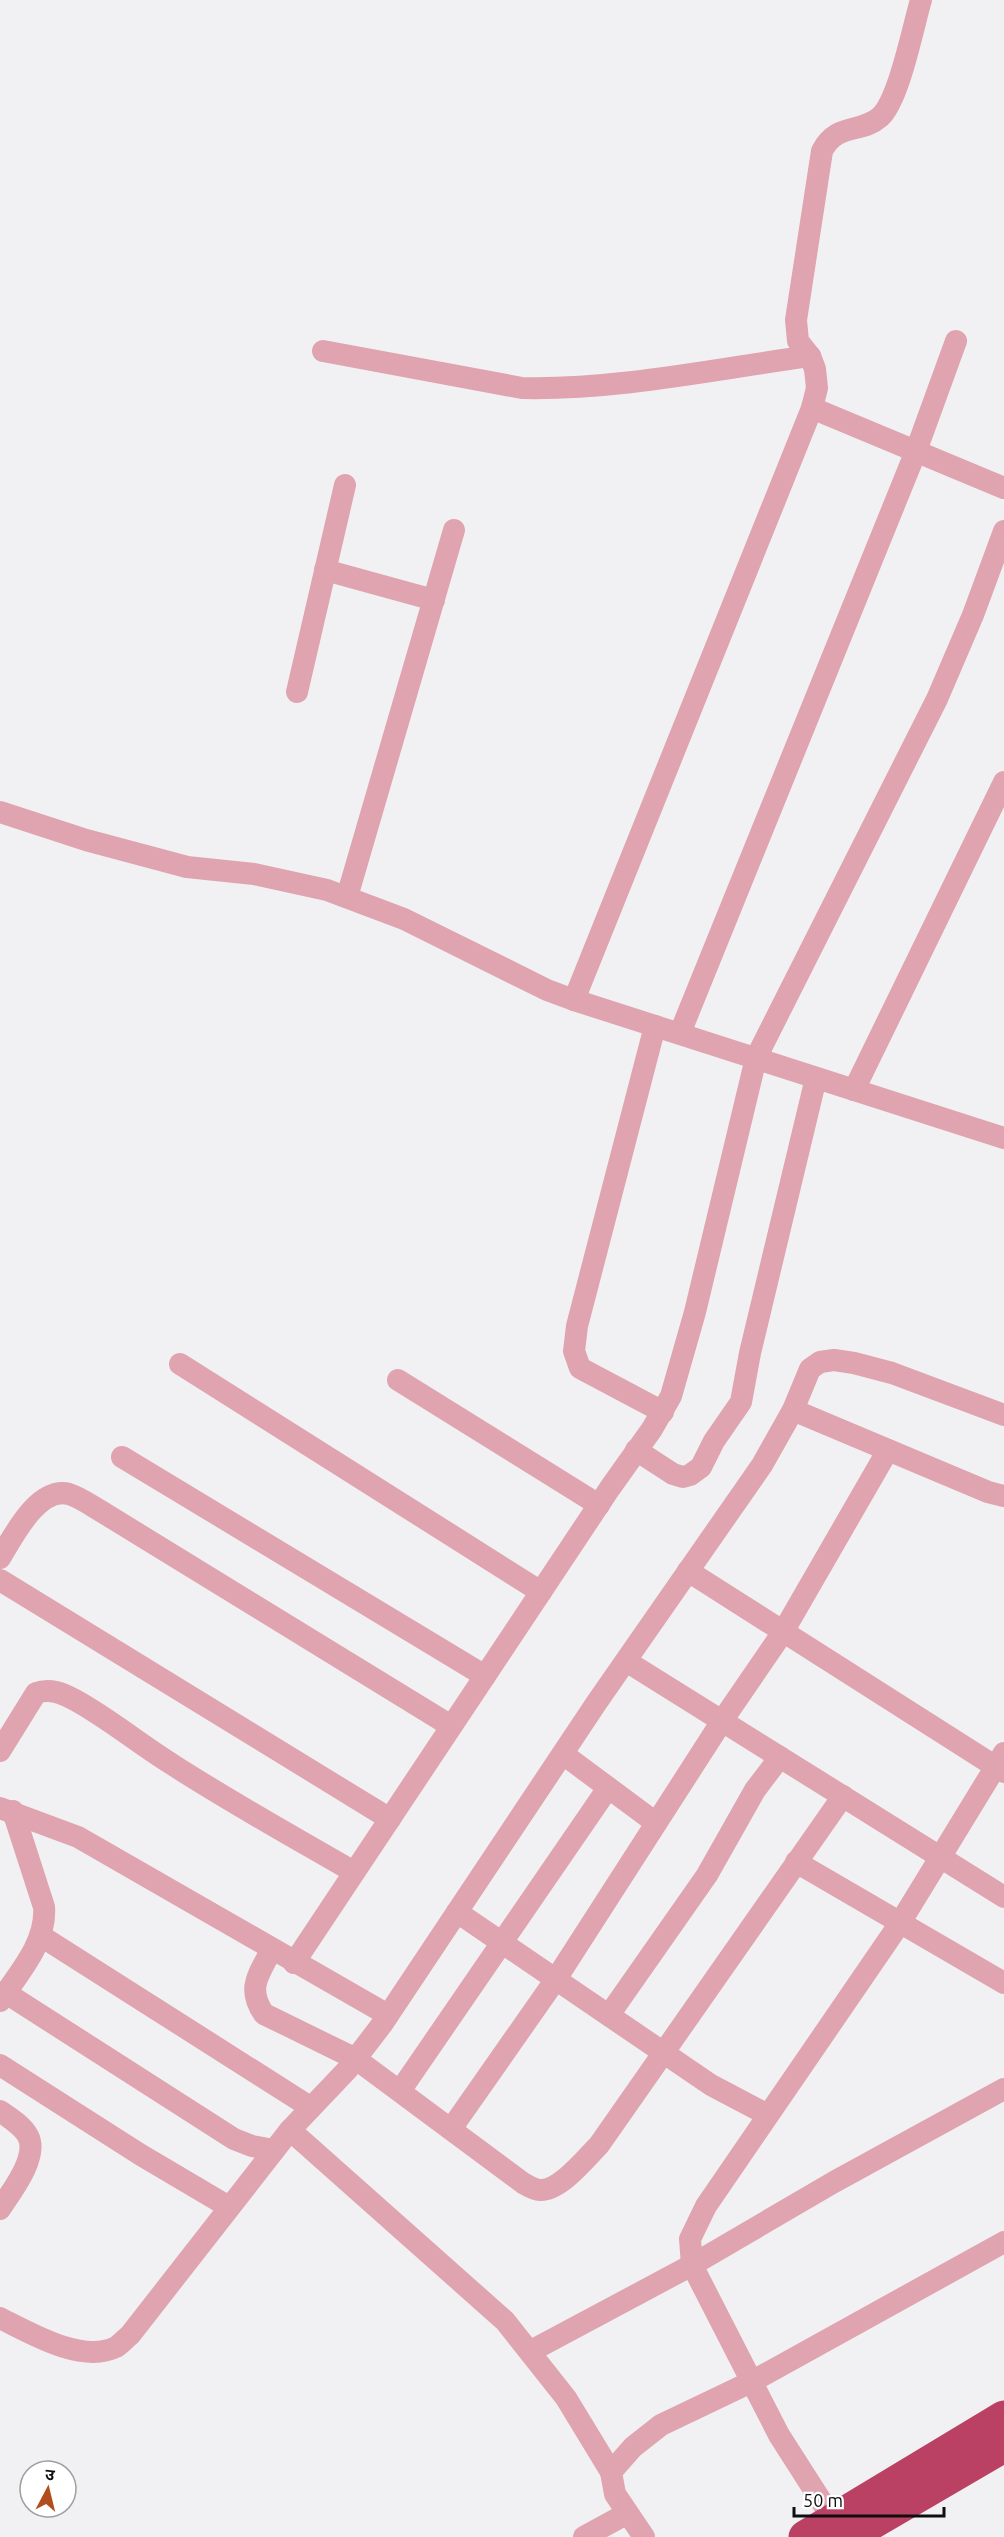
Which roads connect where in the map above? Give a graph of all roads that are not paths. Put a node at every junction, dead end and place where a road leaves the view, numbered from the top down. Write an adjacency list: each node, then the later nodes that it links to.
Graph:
1 (921, 0): 4 (street)
2 (956, 341): 6 (street)
3 (323, 351): 4 (street)
4 (810, 356): 5 (street)
5 (812, 408): 6 (street); 17 (street)
6 (916, 451): 8 (street); 19 (street)
7 (345, 485): 11 (street)
8 (1004, 488)
9 (454, 530): 12 (street)
10 (1004, 531): 20 (street)
11 (325, 570): 12 (street); 13 (street)
12 (434, 600): 16 (street)
13 (297, 692)
14 (1004, 782): 22 (street)
15 (0, 812): 16 (street)
16 (347, 897): 17 (street)
17 (574, 1000): 18 (street)
18 (655, 1026): 19 (street); 27 (street)
19 (680, 1033): 20 (street)
20 (756, 1059): 21 (street); 27 (street)
21 (816, 1078): 22 (street); 29 (street)
22 (854, 1090): 23 (street)
23 (1004, 1138)
24 (180, 1365): 37 (street)
25 (398, 1380): 33 (street)
26 (793, 1410): 28 (street); 30 (street); 35 (street)
27 (663, 1412): 29 (street)
28 (1004, 1415)
29 (636, 1450): 33 (street)
30 (888, 1450): 32 (street); 38 (street)
31 (122, 1457): 40 (street)
32 (1004, 1496)
33 (599, 1504): 37 (street)
34 (0, 1558): 42 (street)
35 (688, 1571): 38 (street); 39 (street)
36 (0, 1580): 50 (street)
37 (541, 1592): 40 (street)
38 (783, 1632): 41 (street); 46 (street)
39 (626, 1661): 41 (street); 44 (street)
40 (485, 1676): 42 (street)
41 (722, 1721): 45 (street); 51 (street)
42 (451, 1726): 50 (street)
43 (0, 1751): 54 (street)
44 (563, 1754): 47 (street); 56 (street)
45 (780, 1757): 48 (street); 66 (street)
46 (1001, 1764): 52 (street)
47 (608, 1788): 51 (street); 59 (street)
48 (843, 1796): 52 (street); 53 (street)
49 (7, 1810): 58 (street); 60 (street)
50 (390, 1818): 54 (street)
51 (656, 1823): 62 (street)
52 (942, 1857): 55 (street); 57 (street)
53 (796, 1862): 57 (street); 67 (street)
54 (354, 1872): 61 (street)
55 (1004, 1897)
56 (457, 1912): 59 (street); 65 (street)
57 (900, 1923): 63 (street); 74 (street)
58 (41, 1936): 64 (street); 72 (street)
59 (502, 1943): 62 (street); 71 (street)
60 (272, 1949): 61 (street); 68 (street)
61 (294, 1963): 65 (street)
62 (556, 1979): 66 (street); 75 (street)
63 (1004, 1983)
64 (3, 1997): 77 (street)
65 (388, 2015): 68 (street)
66 (609, 2015): 67 (street)
67 (663, 2052): 74 (street); 75 (street)
68 (356, 2059): 71 (street); 72 (street)
69 (0, 2065): 78 (street)
70 (1004, 2089): 81 (street)
71 (400, 2091): 75 (street)
72 (310, 2107): 76 (street)
73 (0, 2111): 79 (street)
74 (768, 2115): 81 (street)
75 (451, 2129)
76 (290, 2130): 77 (street); 83 (street)
77 (274, 2150): 78 (street)
78 (229, 2207): 82 (street)
79 (0, 2209)
80 (1004, 2242): 84 (street)
81 (692, 2265): 83 (street); 84 (street)
82 (0, 2318)
83 (531, 2351): 87 (street)
84 (753, 2381): 87 (street); 89 (street)
85 (1004, 2418): 89 (highway)
86 (1004, 2446): 89 (highway)
87 (611, 2472): 88 (street)
88 (626, 2514): 90 (street); 91 (street)
89 (841, 2529): 92 (highway)
90 (584, 2537)
91 (644, 2537)
92 (805, 2537)

